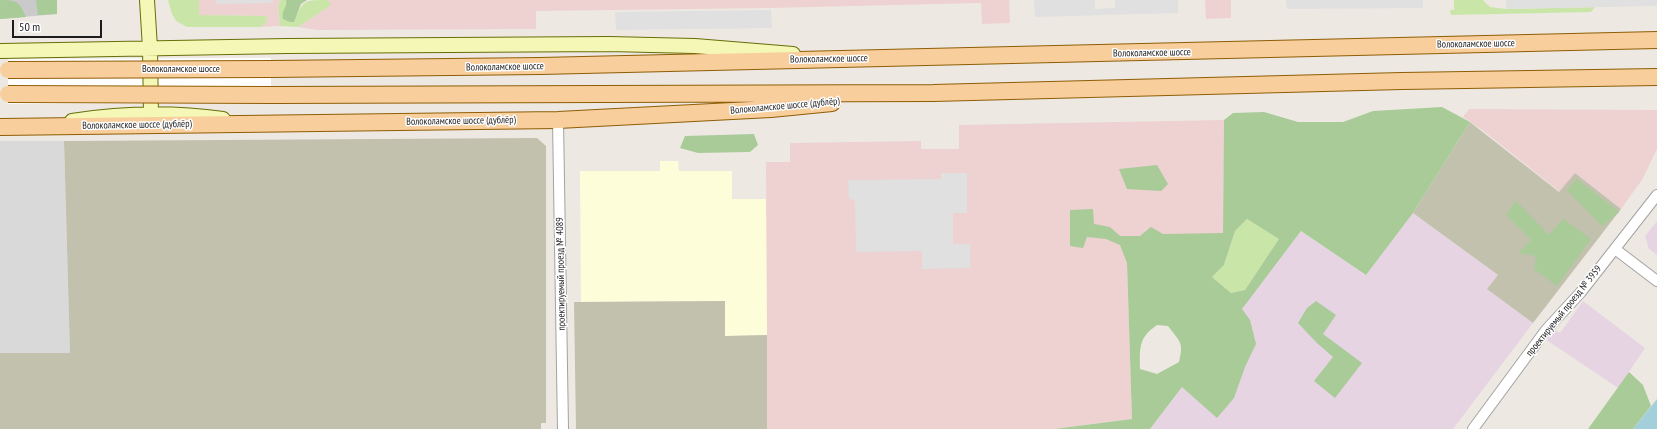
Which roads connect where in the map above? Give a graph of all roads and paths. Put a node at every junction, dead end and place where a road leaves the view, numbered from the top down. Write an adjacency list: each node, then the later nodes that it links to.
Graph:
1 (147, 0): 3 (main road)
2 (1657, 40): 5 (main road, Волоколамское шоссе)
3 (150, 48): 4 (main road); 5 (main road); 10 (main road)
4 (0, 51)
5 (854, 59): 6 (main road, Волоколамское шоссе, bridge)
6 (4, 70)
7 (1654, 77): 9 (main road)
8 (4, 94): 9 (main road, bridge)
9 (921, 94): 11 (main road, Волоколамское шоссе (дублёр))
10 (151, 115): 12 (main road); 13 (main road)
11 (558, 120): 12 (main road, Волоколамское шоссе (дублёр)); 18 (street, проектируемый проезд № 4089)
12 (257, 124): 13 (main road, Волоколамское шоссе (дублёр))
13 (37, 126): 14 (main road, Волоколамское шоссе (дублёр))
14 (0, 127)
15 (1657, 195): 16 (street, проектируемый проезд № 3959)
16 (1615, 249): 17 (street); 19 (street, проектируемый проезд № 3959)
17 (1657, 281)
18 (563, 429)
19 (1473, 429)

